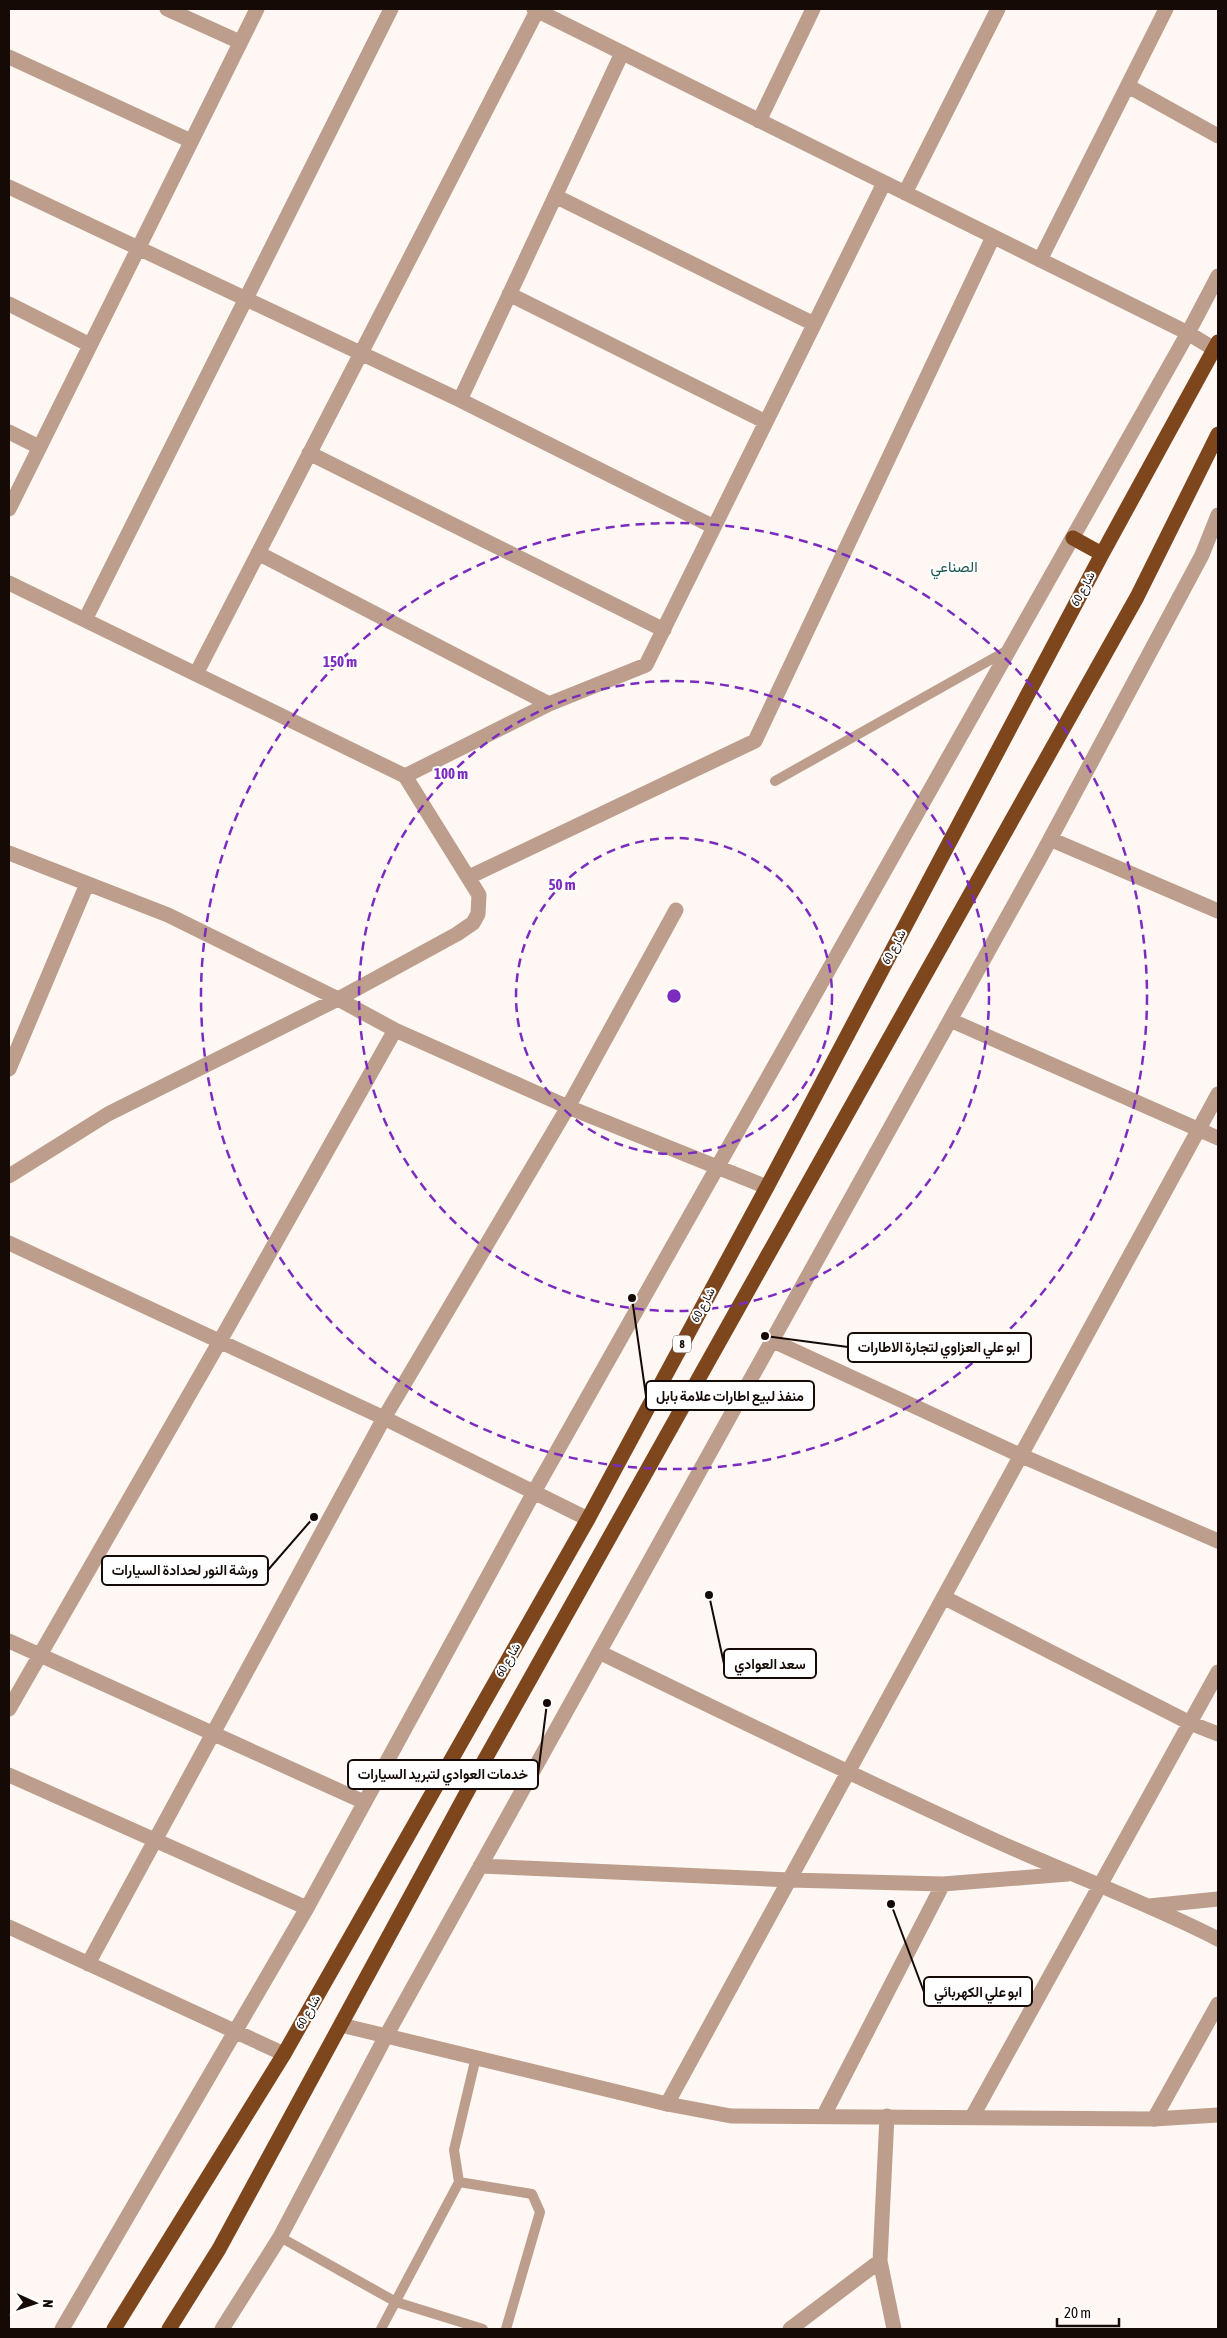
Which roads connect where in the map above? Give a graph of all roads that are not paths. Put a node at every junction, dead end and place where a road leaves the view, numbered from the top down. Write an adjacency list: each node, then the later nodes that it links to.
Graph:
1 (167, 9): 8 (street)
2 (257, 9): 8 (street)
3 (391, 9): 24 (street)
4 (536, 9): 9 (street); 30 (street)
5 (813, 9): 12 (street)
6 (998, 9): 17 (street)
7 (1166, 9): 11 (street)
8 (240, 42): 14 (street)
9 (622, 52): 12 (street); 18 (street)
10 (9, 57): 14 (street)
11 (1128, 86): 13 (street); 21 (street)
12 (759, 121): 15 (street)
13 (1218, 136)
14 (191, 141): 20 (street)
15 (884, 183): 17 (street); 26 (street)
16 (9, 187): 20 (street)
17 (905, 193): 19 (street)
18 (555, 196): 23 (street); 26 (street)
19 (993, 237): 21 (street); 53 (street)
20 (138, 248): 24 (street); 28 (street)
21 (1040, 260): 27 (street)
22 (1218, 276): 27 (street)
23 (509, 294): 31 (street); 32 (street)
24 (246, 298): 30 (street); 44 (street)
25 (9, 304): 28 (street)
26 (814, 324): 32 (street)
27 (1188, 333): 29 (street); 40 (street)
28 (90, 345): 35 (street)
29 (1216, 345): 42 (highway, شارع 60 / 8)
30 (361, 355): 31 (street); 36 (street)
31 (460, 400): 39 (street)
32 (766, 422): 39 (street)
33 (9, 432): 35 (street)
34 (1218, 434): 101 (highway)
35 (39, 447): 37 (street)
36 (309, 453): 41 (street); 45 (street)
37 (9, 509)
38 (1218, 515): 51 (street)
39 (714, 527): 45 (street)
40 (1073, 538): 42 (highway); 46 (street)
41 (258, 553): 47 (street); 48 (street)
42 (1102, 554): 67 (highway, شارع 60 / 8)
43 (9, 583): 44 (street)
44 (85, 620): 47 (street)
45 (664, 630): 48 (street)
46 (1009, 649): 50 (lane); 65 (street)
47 (196, 674): 49 (street)
48 (549, 704): 49 (street)
49 (405, 776): 53 (street)
50 (775, 781)
51 (1050, 839): 56 (street); 58 (street)
52 (9, 853): 54 (street)
53 (469, 877): 57 (street)
54 (87, 884): 57 (street); 60 (street)
55 (676, 910): 62 (street)
56 (1218, 911)
57 (338, 999): 59 (street); 66 (street)
58 (950, 1020): 63 (street); 69 (street)
59 (395, 1030): 62 (street); 70 (street)
60 (9, 1069)
61 (1218, 1094): 63 (street)
62 (568, 1107): 65 (street); 71 (street)
63 (1199, 1129): 64 (street); 72 (street)
64 (1218, 1138)
65 (718, 1166): 67 (street); 73 (street)
66 (9, 1176)
67 (767, 1187): 74 (highway, شارع 60 / 8)
68 (9, 1243): 70 (street)
69 (771, 1340): 72 (street); 78 (street)
70 (220, 1341): 71 (street); 79 (street)
71 (384, 1418): 73 (street); 83 (street)
72 (1022, 1456): 75 (street); 76 (street)
73 (534, 1492): 74 (street); 87 (street)
74 (588, 1519): 104 (highway, شارع 60 / 8)
75 (1218, 1541)
76 (945, 1598): 82 (street); 85 (street)
77 (9, 1641): 79 (street)
78 (599, 1652): 85 (street); 89 (street)
79 (39, 1655): 81 (street); 83 (street)
80 (1218, 1672): 82 (street)
81 (9, 1709)
82 (1190, 1723): 84 (street); 93 (street)
83 (212, 1734): 87 (street); 88 (street)
84 (1218, 1734)
85 (849, 1774): 90 (street); 91 (street)
86 (9, 1775): 88 (street)
87 (364, 1802): 96 (street)
88 (155, 1841): 96 (street); 99 (street)
89 (480, 1866): 91 (street); 103 (street)
90 (1070, 1874): 92 (street); 93 (street)
91 (790, 1880): 92 (street); 106 (street)
92 (942, 1884): 107 (street)
93 (1100, 1887): 95 (street); 110 (street)
94 (1218, 1899): 95 (street)
95 (1148, 1906): 98 (street)
96 (307, 1908): 102 (street)
97 (9, 1927): 99 (street)
98 (1218, 1939)
99 (88, 1964): 102 (street)
100 (1218, 2004): 111 (street)
101 (341, 2025): 103 (street); 118 (highway)
102 (237, 2031): 104 (street); 116 (street)
103 (386, 2036): 105 (street); 113 (street)
104 (284, 2054): 117 (highway, شارع 60 / 8)
105 (476, 2057): 106 (street); 112 (lane)
106 (667, 2104): 107 (street)
107 (824, 2115): 109 (street)
108 (1218, 2115): 111 (street)
109 (887, 2116): 110 (street); 114 (street)
110 (972, 2117): 111 (street)
111 (1154, 2119)
112 (459, 2182): 115 (lane); 122 (lane)
113 (280, 2236): 115 (lane); 119 (street)
114 (880, 2261): 123 (street); 124 (street)
115 (396, 2302): 120 (lane); 121 (lane)
116 (62, 2329)
117 (114, 2329)
118 (170, 2329)
119 (222, 2329)
120 (381, 2329)
121 (483, 2329)
122 (506, 2329)
123 (790, 2329)
124 (894, 2329)

